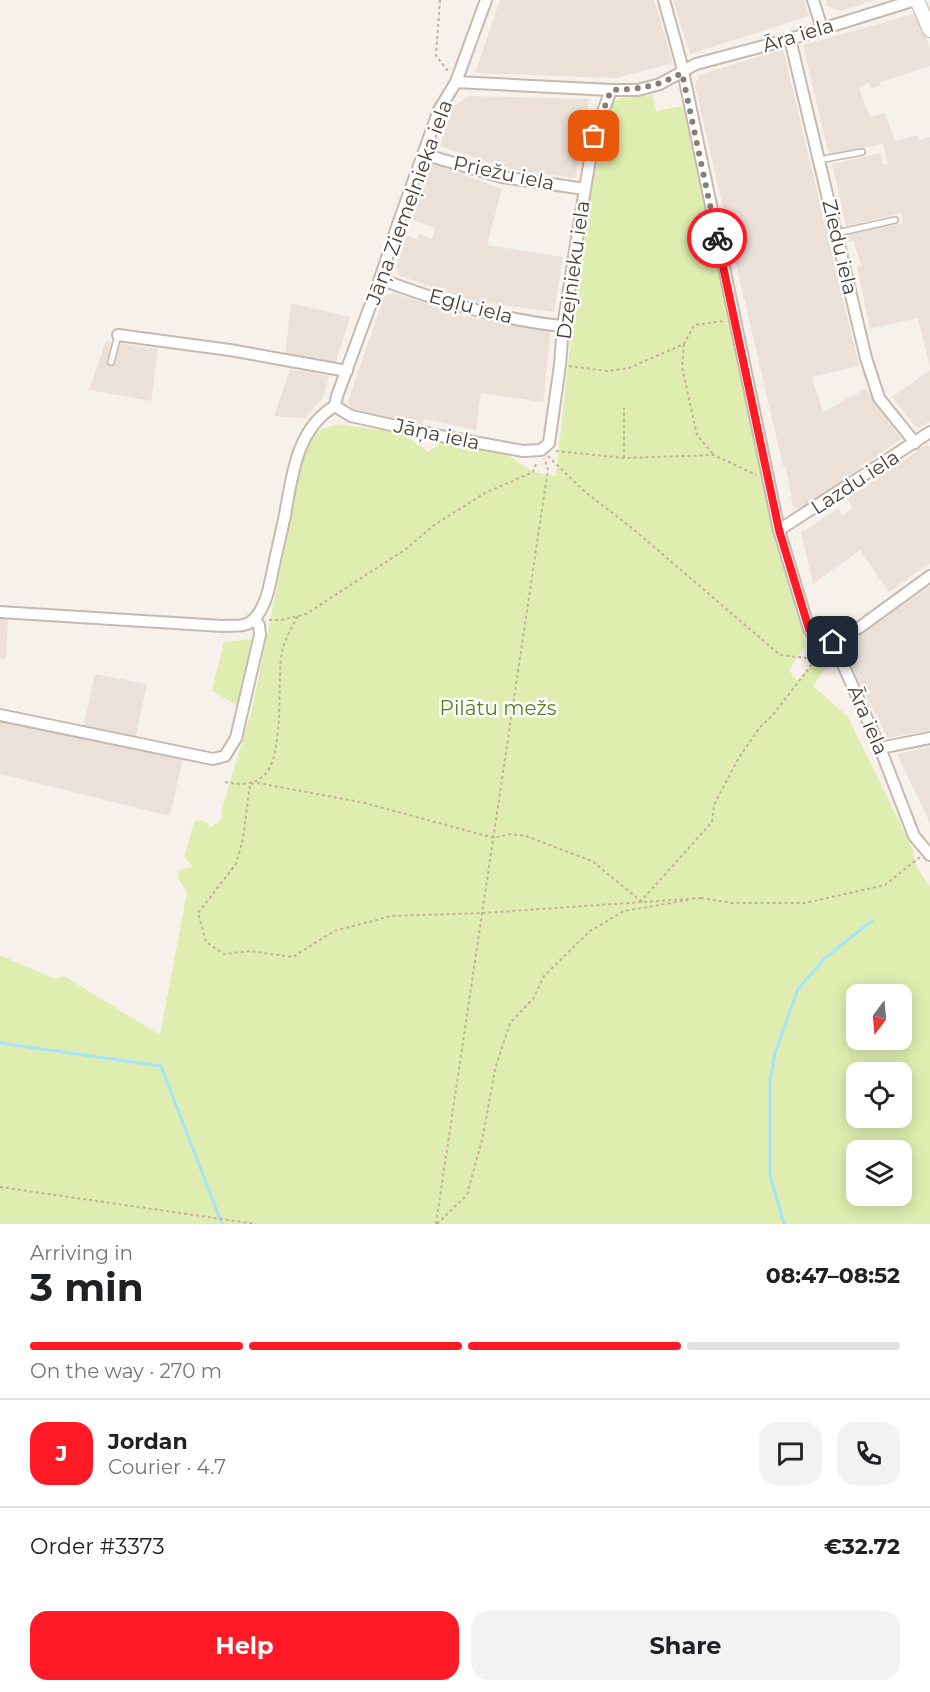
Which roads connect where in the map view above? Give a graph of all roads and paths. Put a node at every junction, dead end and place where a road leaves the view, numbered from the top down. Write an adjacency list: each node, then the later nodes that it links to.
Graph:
1 (440, 0): 10 (path)
2 (486, 0): 10 (street, Jāņa Ziemeļnieka iela)
3 (664, 0): 9 (street)
4 (813, 0): 6 (street)
5 (916, 0): 6 (street, Āra iela); 7 (street)
6 (822, 28): 8 (street, Āra iela)
7 (930, 30)
8 (790, 39): 9 (street, Āra iela); 14 (street, Ziedu iela)
9 (682, 73): 11 (street, Āra iela); 19 (street)
10 (456, 82): 11 (street, Āra iela); 13 (street, Jāņa Ziemeļnieka iela)
11 (611, 90): 15 (street, Dzejnieku iela)
12 (862, 152): 14 (lane)
13 (423, 154): 15 (street, Priežu iela); 18 (street, Jāņa Ziemeļnieka iela)
14 (819, 159): 17 (street, Ziedu iela)
15 (585, 189): 20 (street, Dzejnieku iela)
16 (895, 220): 17 (lane)
17 (837, 233): 29 (street, Ziedu iela)
18 (380, 279): 20 (street, Egļu iela); 25 (street, Jāņa Ziemeļnieka iela)
19 (734, 320): 22 (path); 33 (street)
20 (563, 326): 24 (street, Dzejnieku iela)
21 (118, 335): 23 (lane); 25 (street)
22 (684, 344): 24 (path); 31 (path)
23 (111, 362)
24 (560, 365): 30 (street, Dzejnieku iela)
25 (347, 371): 26 (street, Jāņa Ziemeļnieka iela)
26 (335, 406): 30 (street, Jāņa iela); 38 (street)
27 (624, 408): 32 (path)
28 (930, 432): 29 (street, Lazdu iela)
29 (915, 443): 34 (street, Lazdu iela)
30 (542, 450): 32 (path); 37 (path); 39 (path); 46 (path)
31 (714, 455): 32 (path); 33 (path)
32 (624, 458)
33 (768, 479): 34 (street)
34 (779, 530): 39 (street)
35 (930, 576): 40 (street)
36 (0, 612): 38 (street)
37 (298, 616): 38 (path); 45 (path)
38 (254, 620): 41 (street)
39 (818, 642): 40 (street); 49 (path)
40 (833, 642): 43 (street, Āra iela)
41 (0, 715)
42 (930, 738): 43 (street)
43 (880, 748): 47 (street, Āra iela)
44 (225, 782): 45 (path)
45 (250, 784): 46 (path); 50 (path)
46 (494, 838): 49 (path); 50 (path)
47 (929, 853): 48 (path)
48 (701, 898): 49 (path); 53 (path)
49 (641, 901): 50 (path)
50 (483, 913): 53 (path)
51 (0, 1187): 52 (path)
52 (255, 1224)
53 (437, 1224)

